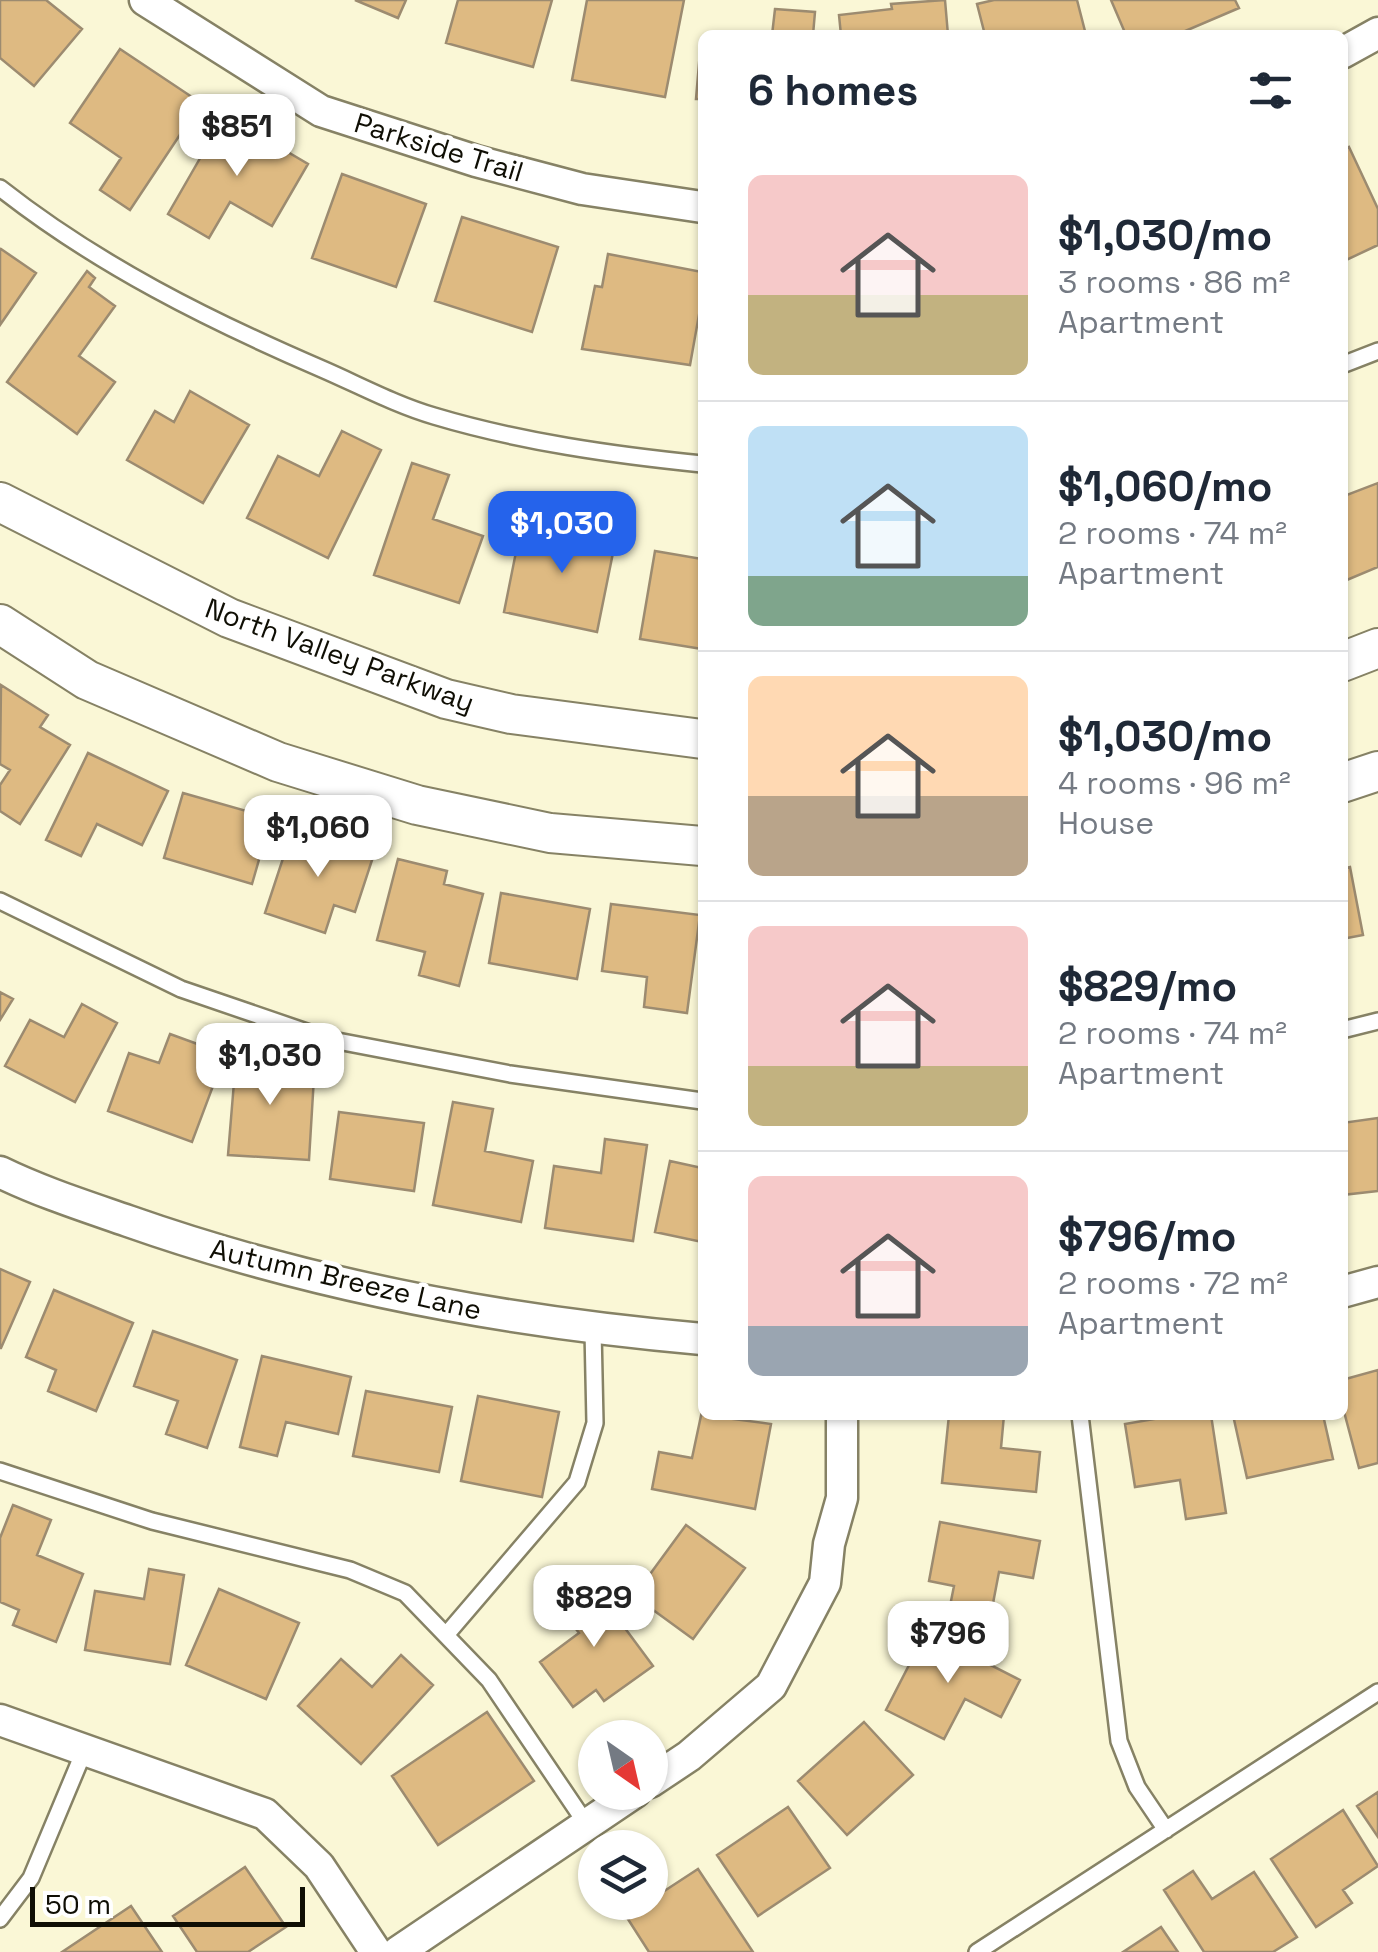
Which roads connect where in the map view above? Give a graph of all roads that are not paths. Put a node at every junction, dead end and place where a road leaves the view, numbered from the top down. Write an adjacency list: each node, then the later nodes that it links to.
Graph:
1 (145, 0): 5 (street, Parkside Trail)
2 (1378, 33): 3 (street)
3 (1348, 50)
4 (0, 188): 8 (lane)
5 (698, 206)
6 (1378, 351): 7 (lane)
7 (1348, 363)
8 (698, 464)
9 (0, 502): 13 (street, North Valley Parkway)
10 (0, 624): 16 (street)
11 (1378, 648): 12 (street)
12 (1348, 660)
13 (698, 737)
14 (1378, 771): 15 (street)
15 (1348, 781)
16 (698, 846)
17 (0, 901): 20 (lane)
18 (1378, 1021): 19 (lane)
19 (1348, 1028)
20 (698, 1100)
21 (0, 1172): 24 (street, Autumn Breeze Lane)
22 (1378, 1282): 23 (street)
23 (1348, 1290)
24 (592, 1330): 25 (street, Autumn Breeze Lane); 29 (lane)
25 (698, 1340)
26 (842, 1420): 33 (street)
27 (1081, 1420): 36 (lane)
28 (0, 1471): 29 (lane)
29 (446, 1636): 35 (lane)
30 (1378, 1692): 36 (lane)
31 (0, 1720): 32 (street)
32 (85, 1749): 37 (lane); 38 (street)
33 (668, 1770)
34 (608, 1810): 35 (street)
35 (587, 1825): 39 (street)
36 (1166, 1830): 40 (lane)
37 (0, 1918)
38 (376, 1952)
39 (398, 1952)
40 (977, 1952)

